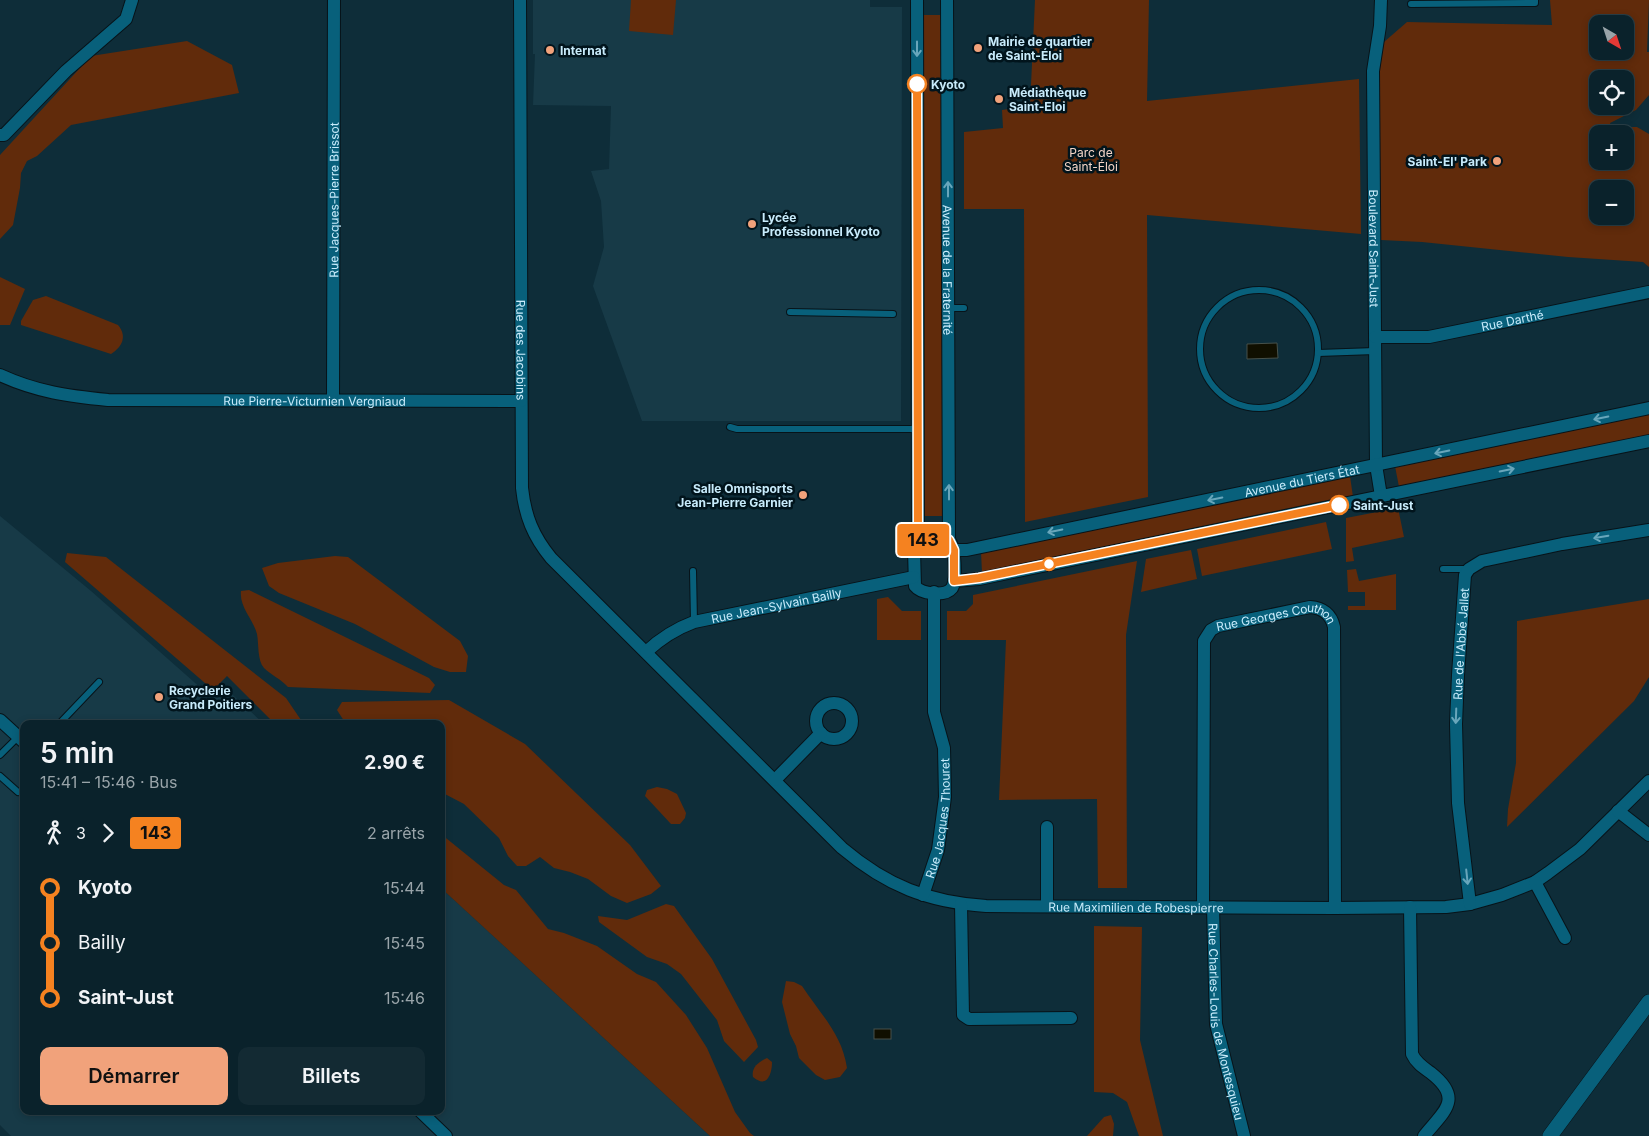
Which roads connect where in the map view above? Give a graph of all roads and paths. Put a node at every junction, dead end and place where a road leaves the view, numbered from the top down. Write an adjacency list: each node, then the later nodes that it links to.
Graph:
1 (132, 0): 9 (street)
2 (334, 0): 19 (street, Rue Jacques-Pierre Brissot)
3 (520, 0): 20 (street, Rue des Jacobins)
4 (917, 0): 23 (street, one-way to 23)
5 (947, 0): 11 (street, Avenue de la Fraternité, one-way to 5)
6 (1381, 0): 15 (street, Boulevard Saint-Just)
7 (1535, 0): 8 (lane)
8 (1411, 4)
9 (0, 135)
10 (1649, 292): 15 (street, Rue Darthé)
11 (948, 308): 12 (lane); 29 (street, Avenue de la Fraternité, one-way to 11)
12 (964, 308)
13 (790, 312): 14 (lane)
14 (893, 314)
15 (1375, 337): 16 (street, Boulevard Saint-Just)
16 (1375, 351): 17 (lane); 25 (street, Boulevard Saint-Just)
17 (1318, 353): 17 (lane)
18 (0, 375): 19 (street, Rue Pierre-Victurnien Vergniaud)
19 (333, 400): 20 (street, Rue Pierre-Victurnien Vergniaud)
20 (521, 401): 37 (street, Rue des Jacobins)
21 (1649, 408): 25 (street, Avenue du Tiers État, one-way to 25)
22 (730, 427): 23 (lane)
23 (918, 429): 28 (street)
24 (1649, 441): 26 (street, one-way to 24)
25 (1376, 465): 26 (street, Boulevard Saint-Just); 29 (street, Avenue du Tiers État, one-way to 29)
26 (1381, 496): 34 (street)
27 (1649, 530): 31 (street, Rue de l'Abbé Jallet, one-way to 31)
28 (918, 540): 29 (street); 33 (street)
29 (952, 545): 34 (street)
30 (1443, 569): 31 (lane)
31 (1468, 569): 55 (street, Rue de l'Abbé Jallet, one-way to 55)
32 (693, 571): 36 (lane)
33 (914, 577): 35 (street); 36 (street, Rue Jean-Sylvain Bailly)
34 (954, 581): 35 (street)
35 (934, 592): 53 (street, Rue Jacques Thouret)
36 (694, 622): 37 (street, Rue Jean-Sylvain Bailly)
37 (646, 652): 46 (street, Rue Maximilien de Robespierre)
38 (99, 682): 40 (lane)
39 (0, 720): 42 (street)
40 (63, 720)
41 (821, 733): 46 (street)
42 (20, 738)
43 (20, 740): 44 (lane)
44 (0, 755)
45 (0, 776): 48 (lane)
46 (775, 780): 53 (street, Rue Maximilien de Robespierre)
47 (1649, 781): 49 (street, Rue Maximilien de Robespierre)
48 (18, 792)
49 (1618, 811): 51 (street); 52 (street, Rue Maximilien de Robespierre)
50 (1047, 827): 56 (street)
51 (1649, 835)
52 (1534, 882): 55 (street, Rue Maximilien de Robespierre); 60 (street)
53 (923, 895): 54 (street, Rue Maximilien de Robespierre)
54 (961, 904): 56 (street, Rue Maximilien de Robespierre); 62 (street)
55 (1470, 904): 58 (street, Rue Maximilien de Robespierre)
56 (1047, 906): 57 (street, Rue Maximilien de Robespierre)
57 (1208, 907): 59 (street, Rue Maximilien de Robespierre); 59 (street, Rue Georges Couthon); 65 (street, Rue Charles-Louis de Montesquieu)
58 (1410, 907): 59 (street, Rue Maximilien de Robespierre); 66 (street)
59 (1334, 908)
60 (1565, 938)
61 (1649, 1002): 67 (main road)
62 (1071, 1018)
63 (424, 1115): 64 (street)
64 (446, 1136)
65 (1244, 1136)
66 (1424, 1136)
67 (1550, 1136)

